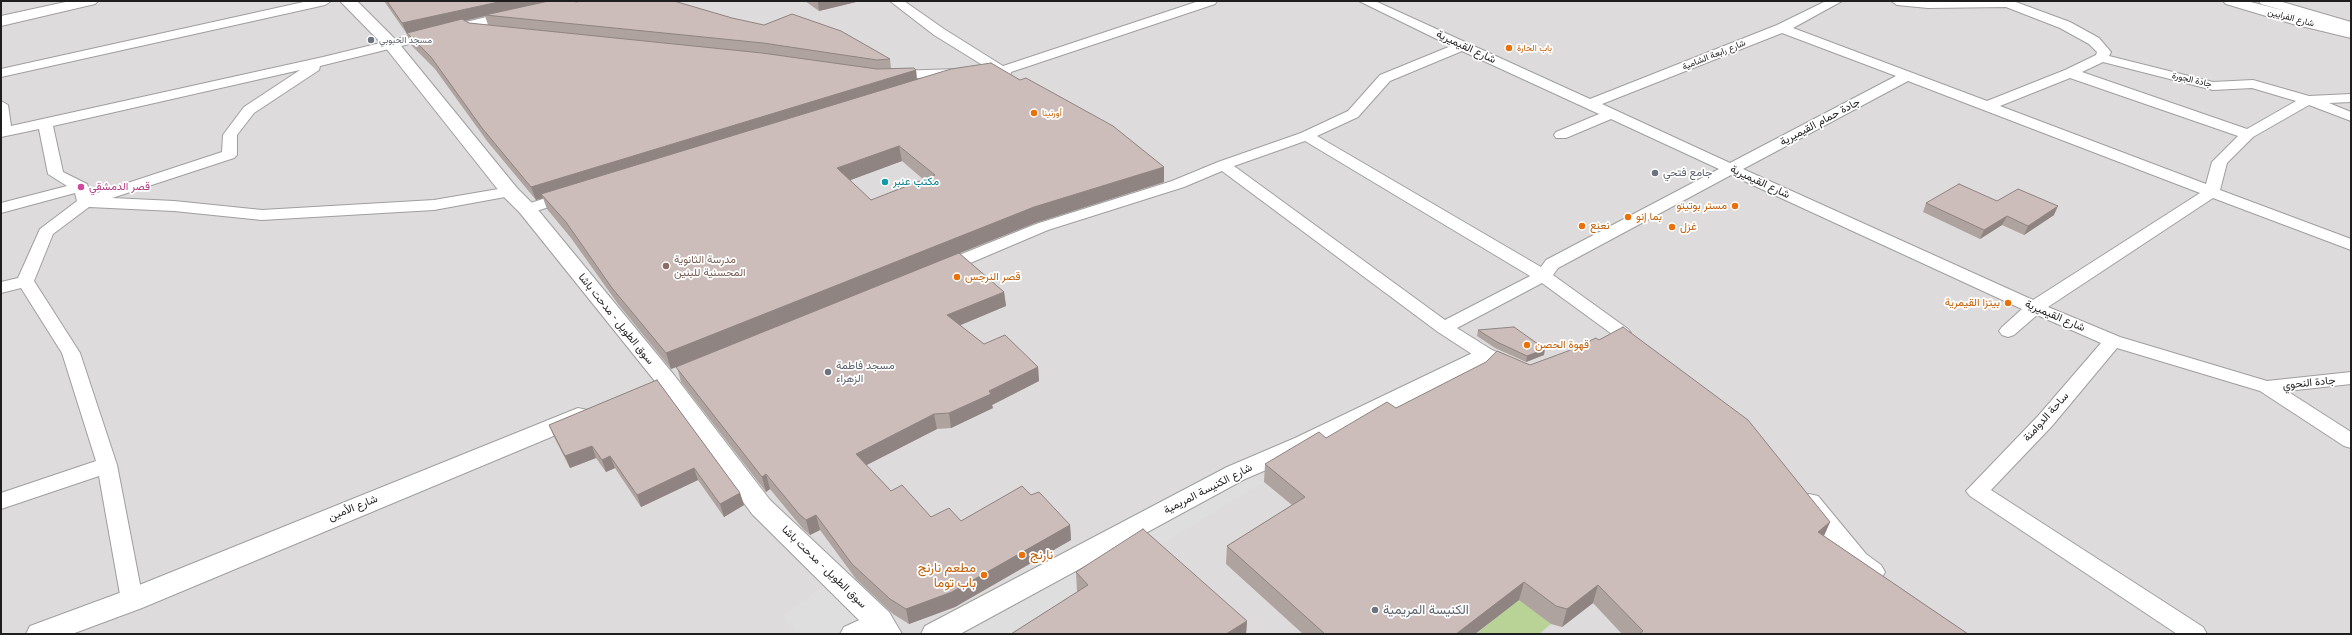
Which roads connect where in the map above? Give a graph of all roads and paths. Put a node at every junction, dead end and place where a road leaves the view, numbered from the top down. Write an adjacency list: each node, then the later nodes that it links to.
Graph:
1 (90, 1): 13 (street)
2 (325, 1): 24 (street)
3 (348, 1): 19 (street, سوق الطويل - مدحت باشا)
4 (896, 1): 23 (street)
5 (1211, 1): 23 (street)
6 (1365, 1): 20 (street, شارع القيميرية)
7 (1836, 1): 16 (street, شارع رابعة الشامية)
8 (1897, 1): 11 (street)
9 (2231, 1): 18 (street, شارع الفرايين)
10 (2265, 1): 14 (street)
11 (2009, 2): 21 (street)
12 (526, 12): 15 (street)
13 (1, 21)
14 (2351, 26)
15 (456, 27): 17 (street); 19 (street)
16 (1782, 28): 26 (street); 32 (street, شارع رابعة الشامية)
17 (503, 32)
18 (2351, 33)
19 (391, 44): 22 (street); 44 (street, سوق الطويل - مدحت باشا)
20 (1462, 46): 32 (street, شارع القيميرية); 40 (street)
21 (2101, 58): 25 (street); 31 (street, جادة الجورة)
22 (323, 61): 37 (street); 47 (street)
23 (1001, 71): 27 (street); 28 (street); 29 (street)
24 (1, 73)
25 (2070, 73): 34 (street); 39 (street)
26 (1908, 75): 34 (street); 43 (street, جادة حمام القيميرية)
27 (879, 76)
28 (1015, 79)
29 (916, 88)
30 (2351, 98): 31 (street)
31 (2308, 100): 36 (street, جادة الجورة); 39 (street)
32 (1590, 104): 35 (street, شارع القيميرية)
33 (1, 105): 38 (street)
34 (1988, 106): 45 (street)
35 (1611, 114): 41 (street); 43 (street, شارع القيميرية)
36 (2351, 117)
37 (45, 123): 38 (street); 47 (street)
38 (3, 133)
39 (2248, 134): 45 (street)
40 (1306, 136): 42 (street); 52 (street)
41 (1561, 136)
42 (1223, 165): 51 (street); 56 (street)
43 (1733, 170): 52 (street, جادة حمام القيميرية); 55 (street, شارع القيميرية)
44 (510, 192): 47 (street); 49 (street, سوق الطويل - مدحت باشا)
45 (2212, 192): 50 (street); 55 (street)
46 (580, 193): 49 (street)
47 (83, 194): 48 (street); 53 (street)
48 (1, 208)
49 (527, 209): 71 (street, سوق الطويل - مدحت باشا)
50 (2351, 245)
51 (924, 275)
52 (1543, 276): 56 (street, جادة حمام القيميرية); 58 (street)
53 (25, 281): 54 (street); 66 (street)
54 (1, 288)
55 (2035, 307): 57 (street); 59 (street, شارع القيميرية)
56 (1444, 328): 60 (street)
57 (2008, 331)
58 (1622, 340)
59 (2113, 341): 63 (street); 75 (street, ساحة الدوامنة)
60 (1485, 354): 61 (street); 74 (street, شارع الكنيسة المريمية)
61 (1540, 367)
62 (2351, 378): 63 (street, جادة النحوي)
63 (2268, 387): 65 (street)
64 (600, 407): 70 (street, شارع الأمين)
65 (2351, 441)
66 (106, 465): 68 (street); 70 (street)
67 (1796, 486): 69 (street)
68 (1, 501)
69 (1892, 588)
70 (132, 600): 72 (street, شارع الأمين)
71 (884, 627): 73 (street)
72 (40, 634)
73 (852, 634)
74 (935, 634)
75 (2195, 634)

